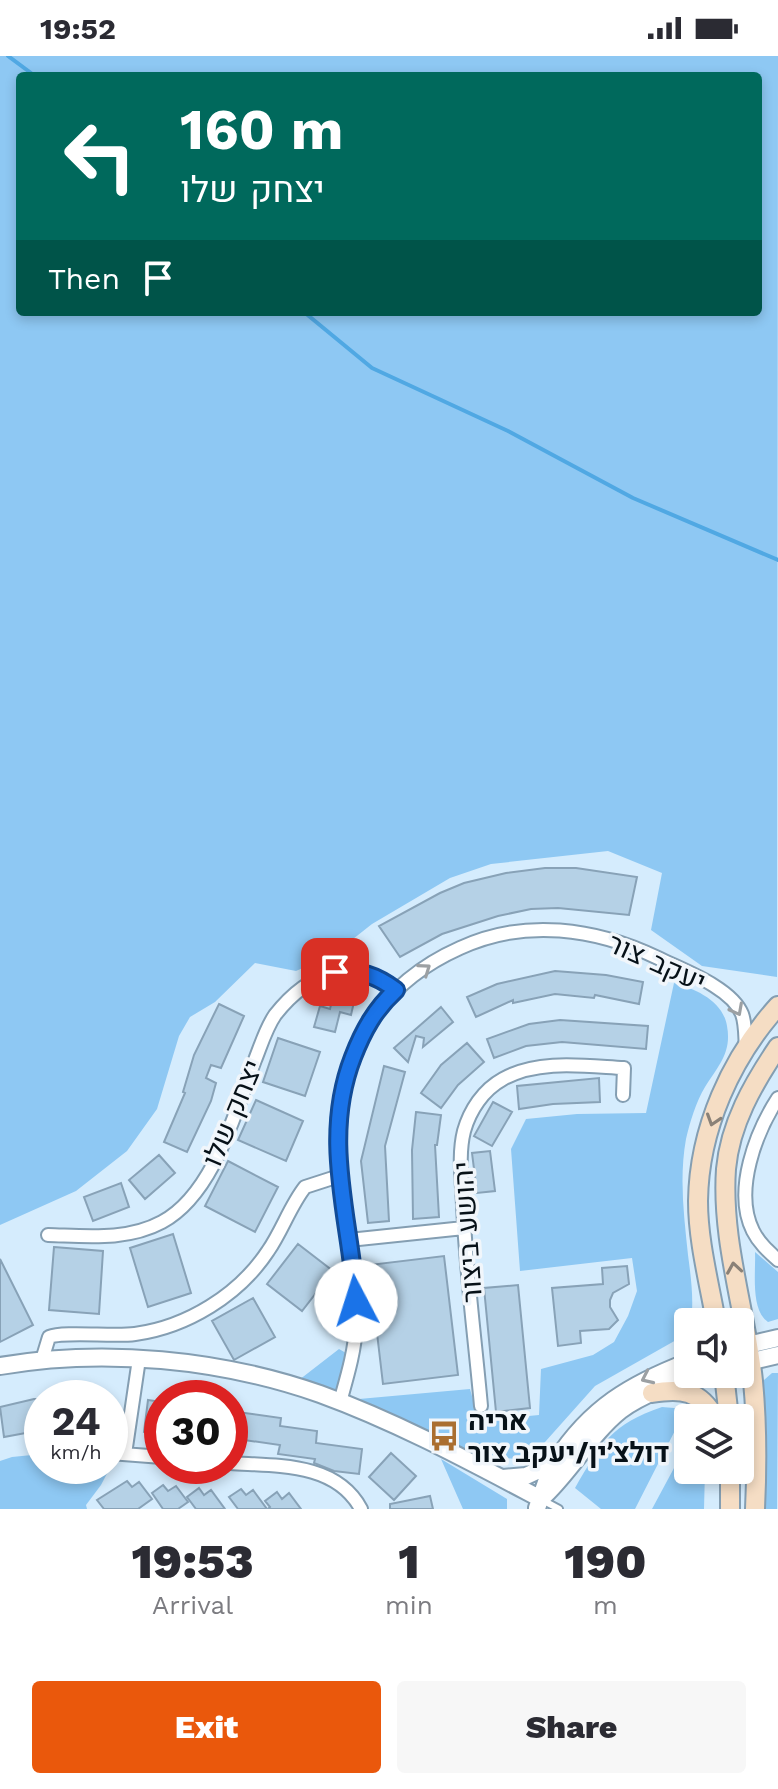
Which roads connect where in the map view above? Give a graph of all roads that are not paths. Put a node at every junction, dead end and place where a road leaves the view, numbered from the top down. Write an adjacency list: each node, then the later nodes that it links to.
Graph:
1 (396, 990): 4 (street, יעקב צור, one-way to 4); 7 (street, יעקב צור); 9 (street, יצחק שלו)
2 (778, 1006): 4 (main road)
3 (778, 1047): 13 (main road, one-way to 3)
4 (746, 1050): 12 (main road, one-way to 12)
5 (623, 1095): 8 (street, יהושע ביצור)
6 (778, 1098): 11 (street)
7 (339, 1176): 10 (street, יעקב צור); 19 (street)
8 (464, 1228): 10 (street); 27 (street, יהושע ביצור)
9 (48, 1235)
10 (349, 1240): 25 (street, יעקב צור)
11 (778, 1260)
12 (714, 1308)
13 (738, 1308)
14 (778, 1338): 15 (street)
15 (754, 1349)
16 (754, 1355): 17 (street)
17 (777, 1356)
18 (139, 1359): 19 (street); 25 (street); 28 (street)
19 (42, 1360): 20 (street)
20 (0, 1366)
21 (674, 1368): 29 (street, one-way to 29)
22 (674, 1385): 24 (street)
23 (750, 1388): 37 (main road)
24 (652, 1393): 26 (main road); 33 (street)
25 (340, 1402): 31 (street)
26 (706, 1404)
27 (481, 1406)
28 (128, 1434)
29 (554, 1463): 31 (street); 33 (street)
30 (248, 1464): 34 (street)
31 (501, 1478): 33 (street)
32 (730, 1484): 36 (main road)
33 (539, 1504): 35 (lane)
34 (361, 1509)
35 (559, 1509)
36 (730, 1509)
37 (755, 1509)

